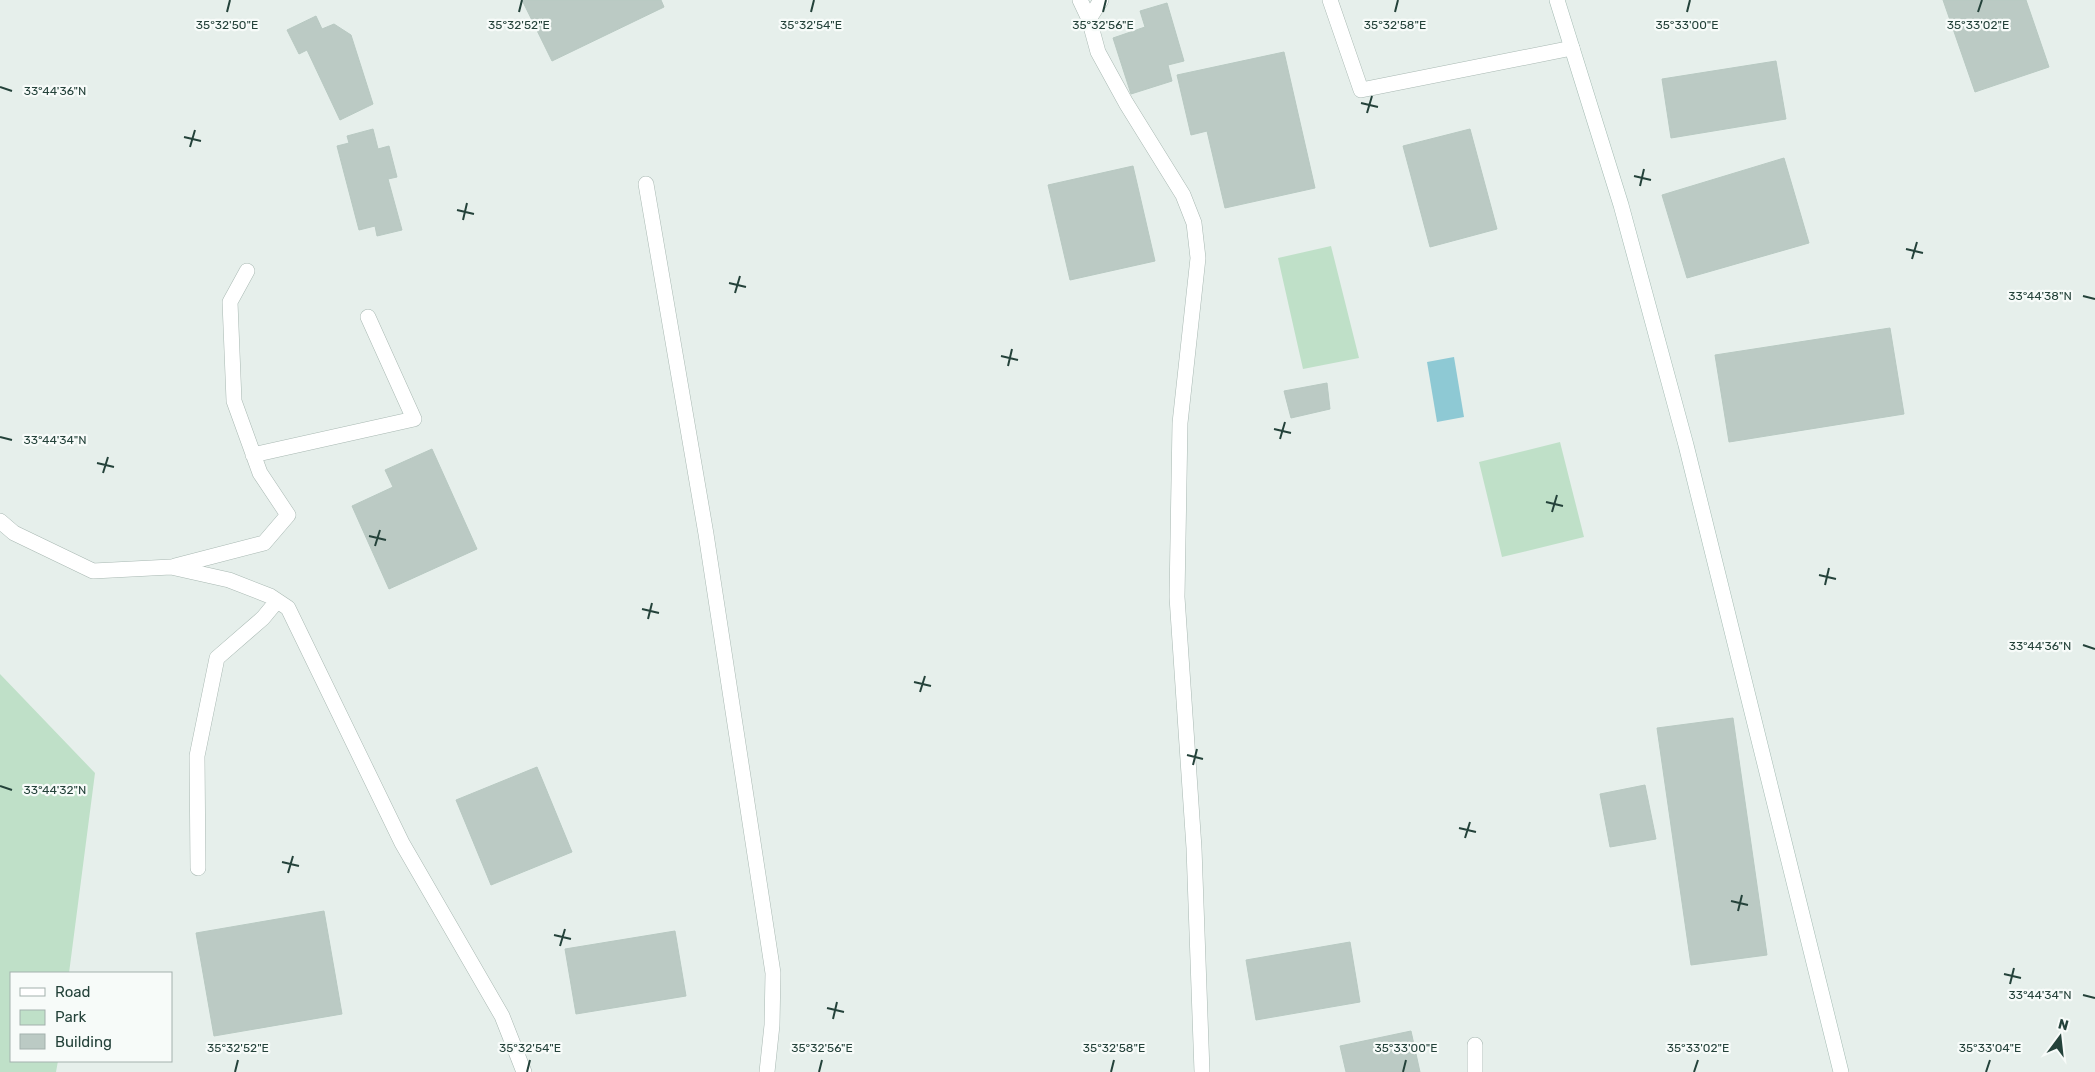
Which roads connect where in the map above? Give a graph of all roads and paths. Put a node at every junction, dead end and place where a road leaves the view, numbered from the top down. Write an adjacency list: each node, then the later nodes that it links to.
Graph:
1 (1080, 0): 5 (street)
2 (1101, 0): 5 (street)
3 (1330, 0): 6 (street)
4 (1557, 0): 6 (street)
5 (1089, 19): 18 (street)
6 (1572, 48): 20 (street)
7 (646, 184): 17 (street)
8 (247, 271): 10 (street)
9 (368, 318): 10 (street)
10 (253, 456): 12 (street)
11 (0, 521): 12 (street)
12 (171, 568): 13 (street)
13 (277, 601): 14 (street); 16 (street)
14 (198, 868)
15 (1475, 1045): 19 (street)
16 (524, 1072)
17 (768, 1072)
18 (1202, 1072)
19 (1475, 1072)
20 (1841, 1072)

